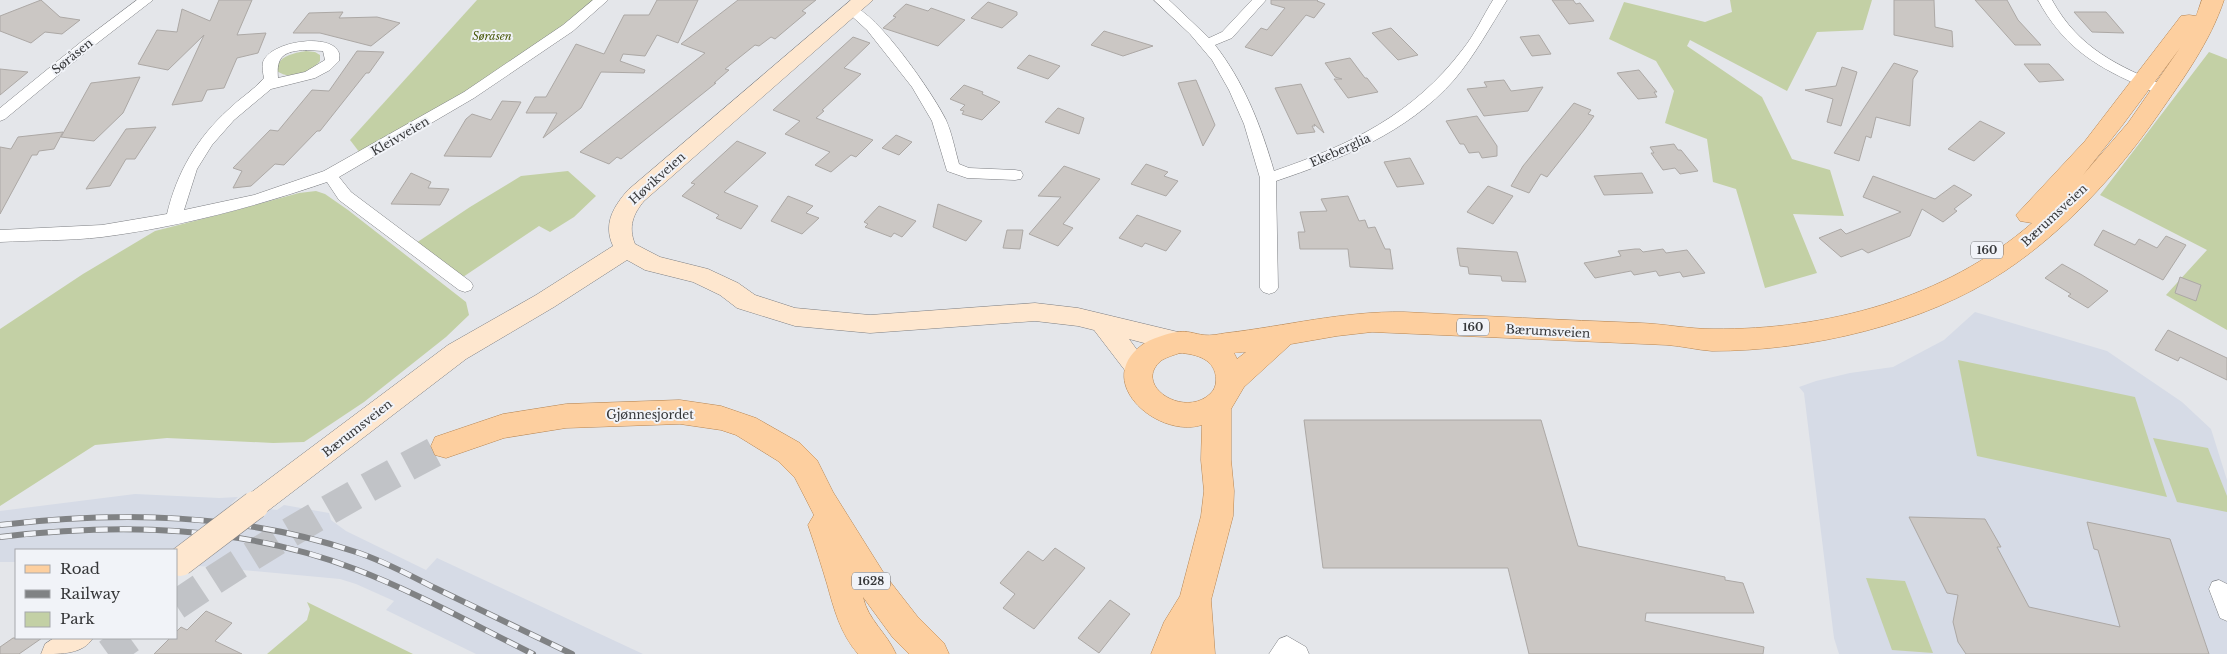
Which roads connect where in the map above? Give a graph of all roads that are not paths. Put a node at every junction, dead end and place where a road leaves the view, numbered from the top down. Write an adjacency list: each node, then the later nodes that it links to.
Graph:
1 (146, 0): 13 (street, Søråsen)
2 (601, 0): 14 (street, Kleivveien)
3 (1162, 0): 10 (street)
4 (1259, 0): 10 (street)
5 (1500, 0): 16 (street, Ekeberglia)
6 (2045, 0): 12 (street)
7 (2209, 0): 12 (main road, Bærumsveien / 160)
8 (2213, 0): 12 (main road, Bærumsveien / 160)
9 (858, 5): 15 (street, Høvikveien); 19 (main road, Høvikveien)
10 (1207, 44): 16 (street)
11 (266, 85): 17 (street)
12 (2153, 86): 23 (main road, Bærumsveien / 160)
13 (0, 116)
14 (330, 175): 17 (street, Kleivveien); 20 (street)
15 (1015, 175)
16 (1268, 178): 21 (street)
17 (174, 218): 18 (street, Kleivveien)
18 (0, 236)
19 (633, 254): 22 (main road); 32 (main road, Bærumsveien, bridge)
20 (465, 286)
21 (1269, 288)
22 (1102, 324): 24 (main road); 26 (main road)
23 (1283, 336): 25 (main road, Bærumsveien / 160); 27 (main road, Bærumsveien / 160)
24 (1178, 342): 25 (main road, 160); 26 (main road, 160)
25 (1206, 346): 27 (main road)
26 (1138, 370): 28 (main road, 160)
27 (1224, 393): 28 (main road, 160); 30 (main road)
28 (1179, 414): 30 (main road)
29 (446, 446): 31 (main road, Gjønnesjordet)
30 (1216, 460): 34 (main road)
31 (822, 502): 38 (main road, Gjønnesjordet / 1628); 39 (main road, Gjønnesjordet / 1628)
32 (178, 563)
33 (2219, 589): 35 (street)
34 (1195, 600): 40 (main road); 41 (main road)
35 (2227, 611)
36 (77, 639): 37 (main road)
37 (56, 654)
38 (879, 654)
39 (932, 654)
40 (1168, 654)
41 (1198, 654)
42 (1280, 654): 43 (street)
43 (1298, 654)

